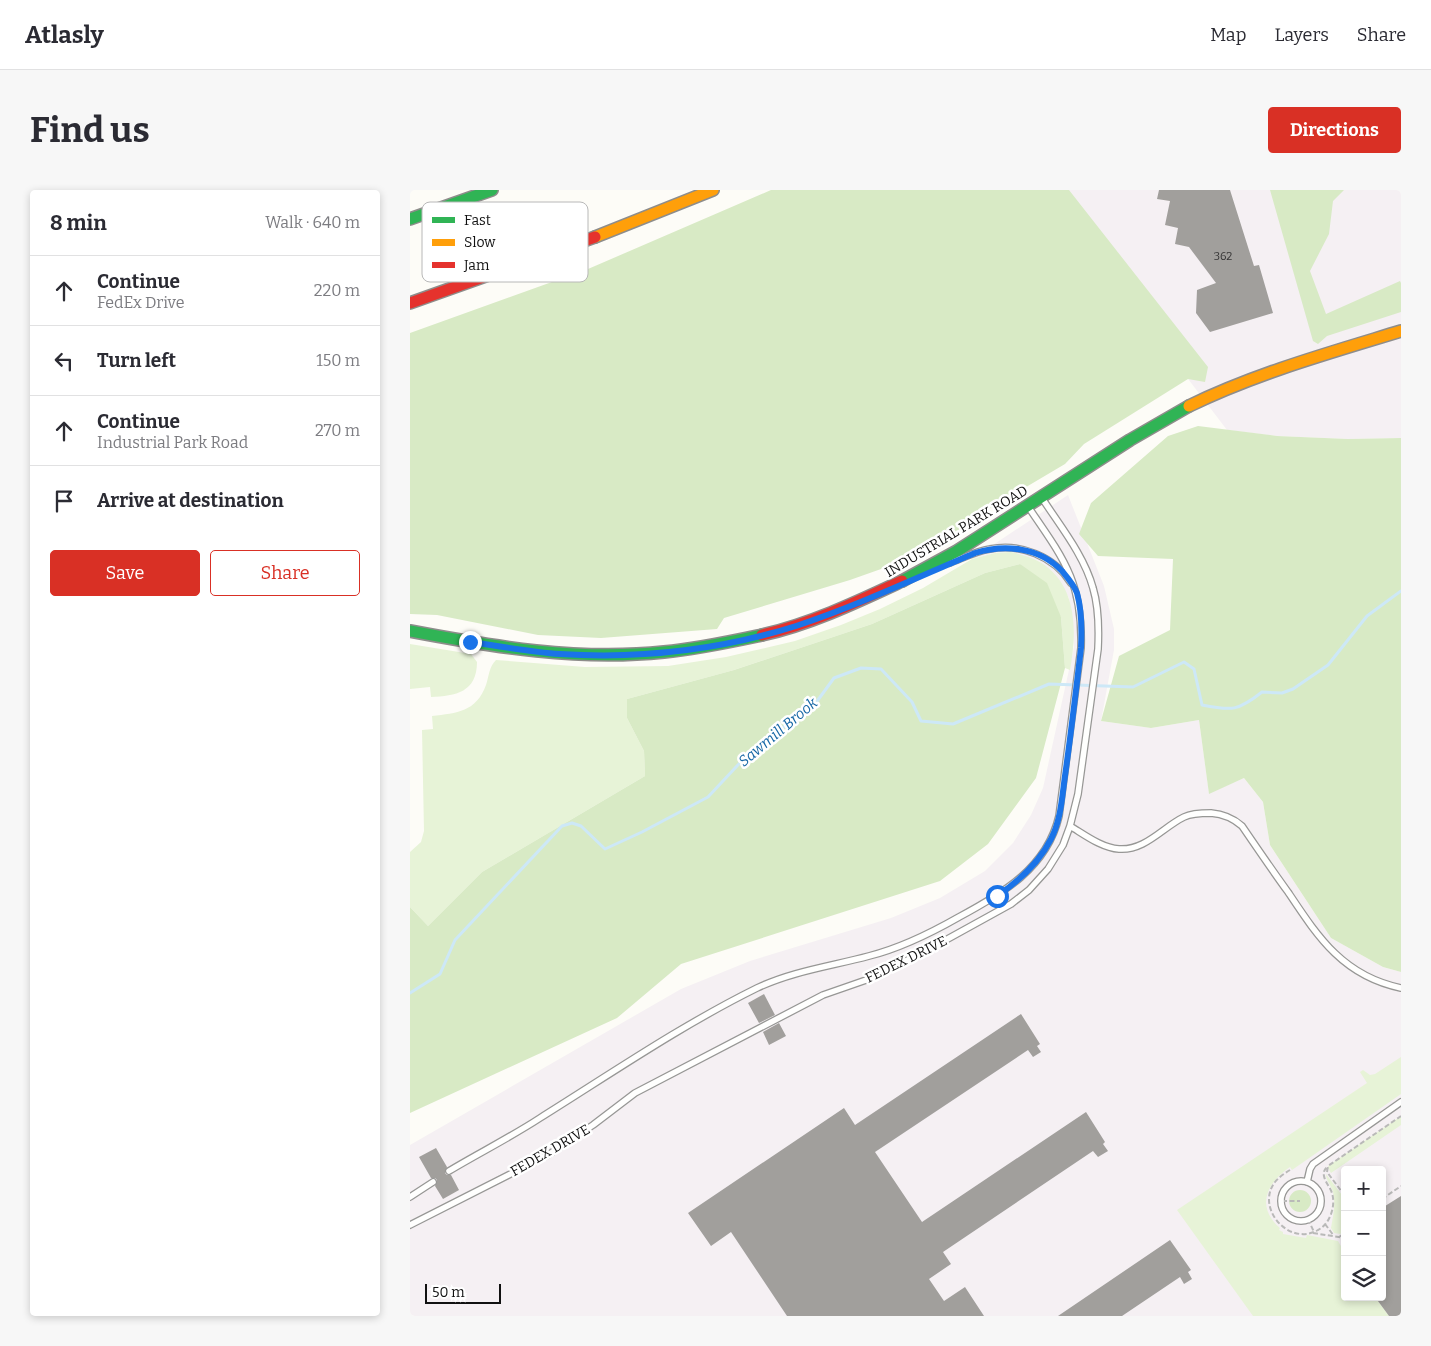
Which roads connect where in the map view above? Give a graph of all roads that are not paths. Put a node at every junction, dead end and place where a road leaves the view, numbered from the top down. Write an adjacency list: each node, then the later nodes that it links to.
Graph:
1 (492, 190): 3 (main road)
2 (713, 190): 6 (main road)
3 (458, 202)
4 (422, 215): 5 (main road)
5 (410, 219)
6 (588, 239)
7 (470, 282): 8 (main road)
8 (410, 303)
9 (1401, 332): 10 (main road, INDUSTRIAL PARK ROAD)
10 (1041, 498): 11 (main road, INDUSTRIAL PARK ROAD); 15 (lane, FEDEX DRIVE)
11 (1028, 506): 12 (lane, FEDEX DRIVE); 13 (main road, INDUSTRIAL PARK ROAD)
12 (1076, 592): 13 (lane); 18 (lane, FEDEX DRIVE)
13 (879, 594): 14 (main road, INDUSTRIAL PARK ROAD)
14 (410, 630)
15 (1070, 826): 16 (lane); 22 (lane, FEDEX DRIVE)
16 (1401, 988)
17 (1401, 1102): 20 (lane)
18 (449, 1172)
19 (433, 1182): 21 (lane)
20 (1307, 1182): 20 (lane)
21 (410, 1197)
22 (410, 1225)

